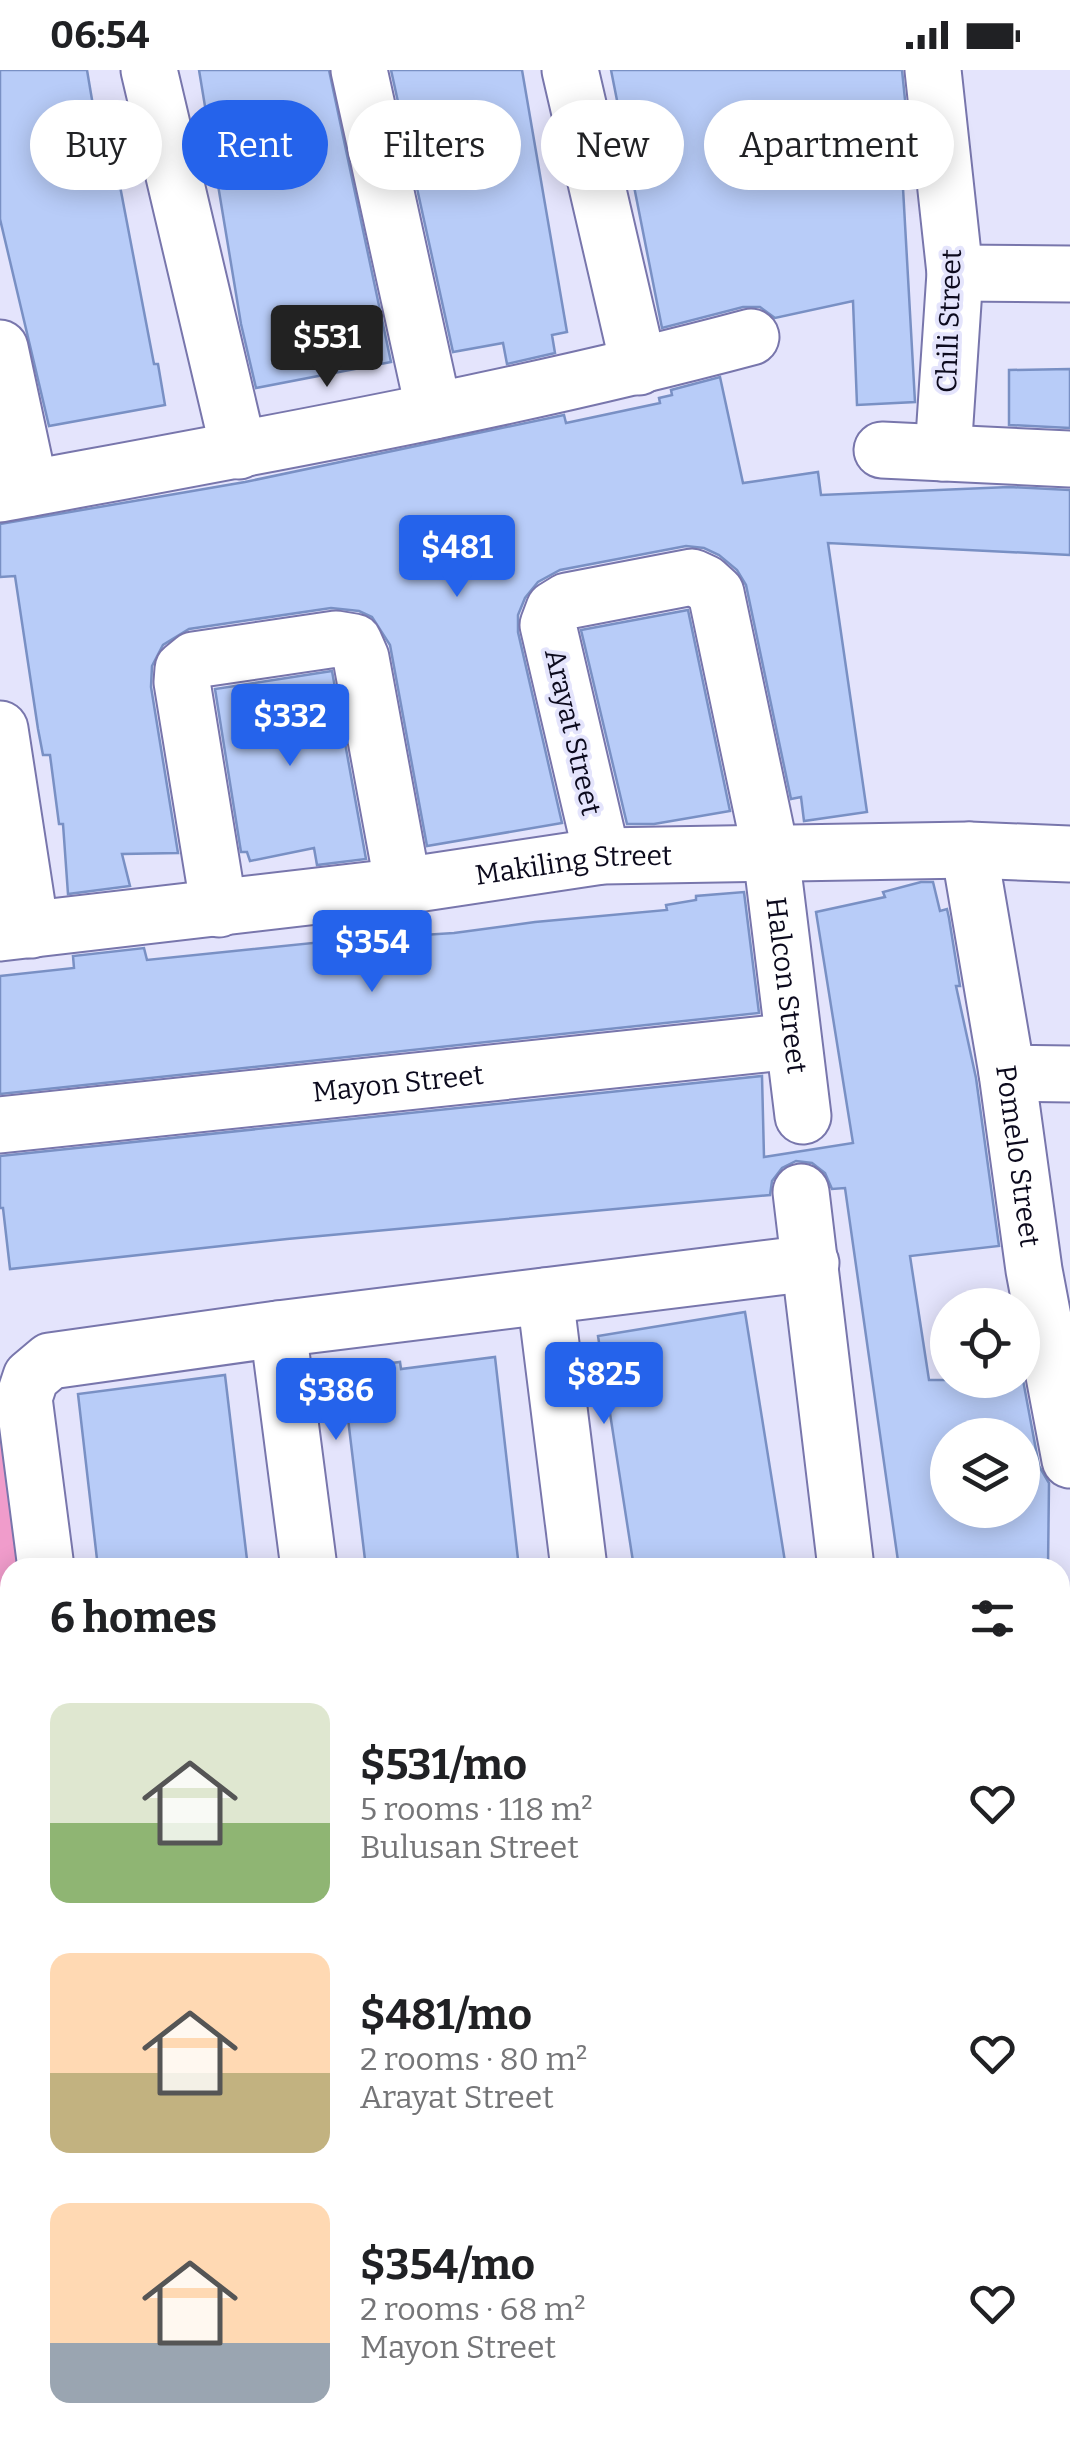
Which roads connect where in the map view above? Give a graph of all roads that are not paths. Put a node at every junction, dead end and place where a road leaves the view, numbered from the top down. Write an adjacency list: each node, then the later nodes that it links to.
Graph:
1 (149, 70): 12 (street)
2 (359, 70): 10 (street)
3 (570, 70): 9 (street)
4 (933, 70): 5 (street, Chili Street)
5 (955, 273): 6 (street); 13 (street, Chili Street)
6 (1070, 274)
7 (752, 337): 9 (street)
8 (0, 348): 15 (street)
9 (639, 367): 10 (street)
10 (434, 411): 12 (street)
11 (882, 450): 13 (street)
12 (238, 451): 15 (street)
13 (943, 453): 14 (street)
14 (1070, 460)
15 (15, 491)
16 (554, 609): 19 (street, Halcon Street); 21 (street, Arayat Street)
17 (0, 729): 24 (street)
18 (969, 850): 19 (street, Makiling Street); 20 (street, Makiling Street); 26 (street, Pomelo Street)
19 (771, 854): 21 (street, Makiling Street); 25 (street, Halcon Street)
20 (1070, 854)
21 (602, 856): 22 (street, Makiling Street)
22 (403, 886): 23 (street, Makiling Street); 23 (street)
23 (219, 909): 24 (street, Makiling Street)
24 (15, 931)
25 (793, 1041): 28 (street, Halcon Street); 29 (street, Mayon Street)
26 (1007, 1073): 27 (street); 32 (street, Pomelo Street)
27 (1070, 1074)
28 (802, 1116)
29 (0, 1126)
30 (801, 1192): 31 (street)
31 (811, 1263): 33 (street); 39 (street)
32 (1052, 1270): 35 (street, Pomelo Street)
33 (545, 1296): 34 (street); 38 (street)
34 (278, 1329): 36 (street); 37 (street)
35 (1069, 1449)
36 (45, 1558)
37 (308, 1558)
38 (578, 1558)
39 (845, 1558)

